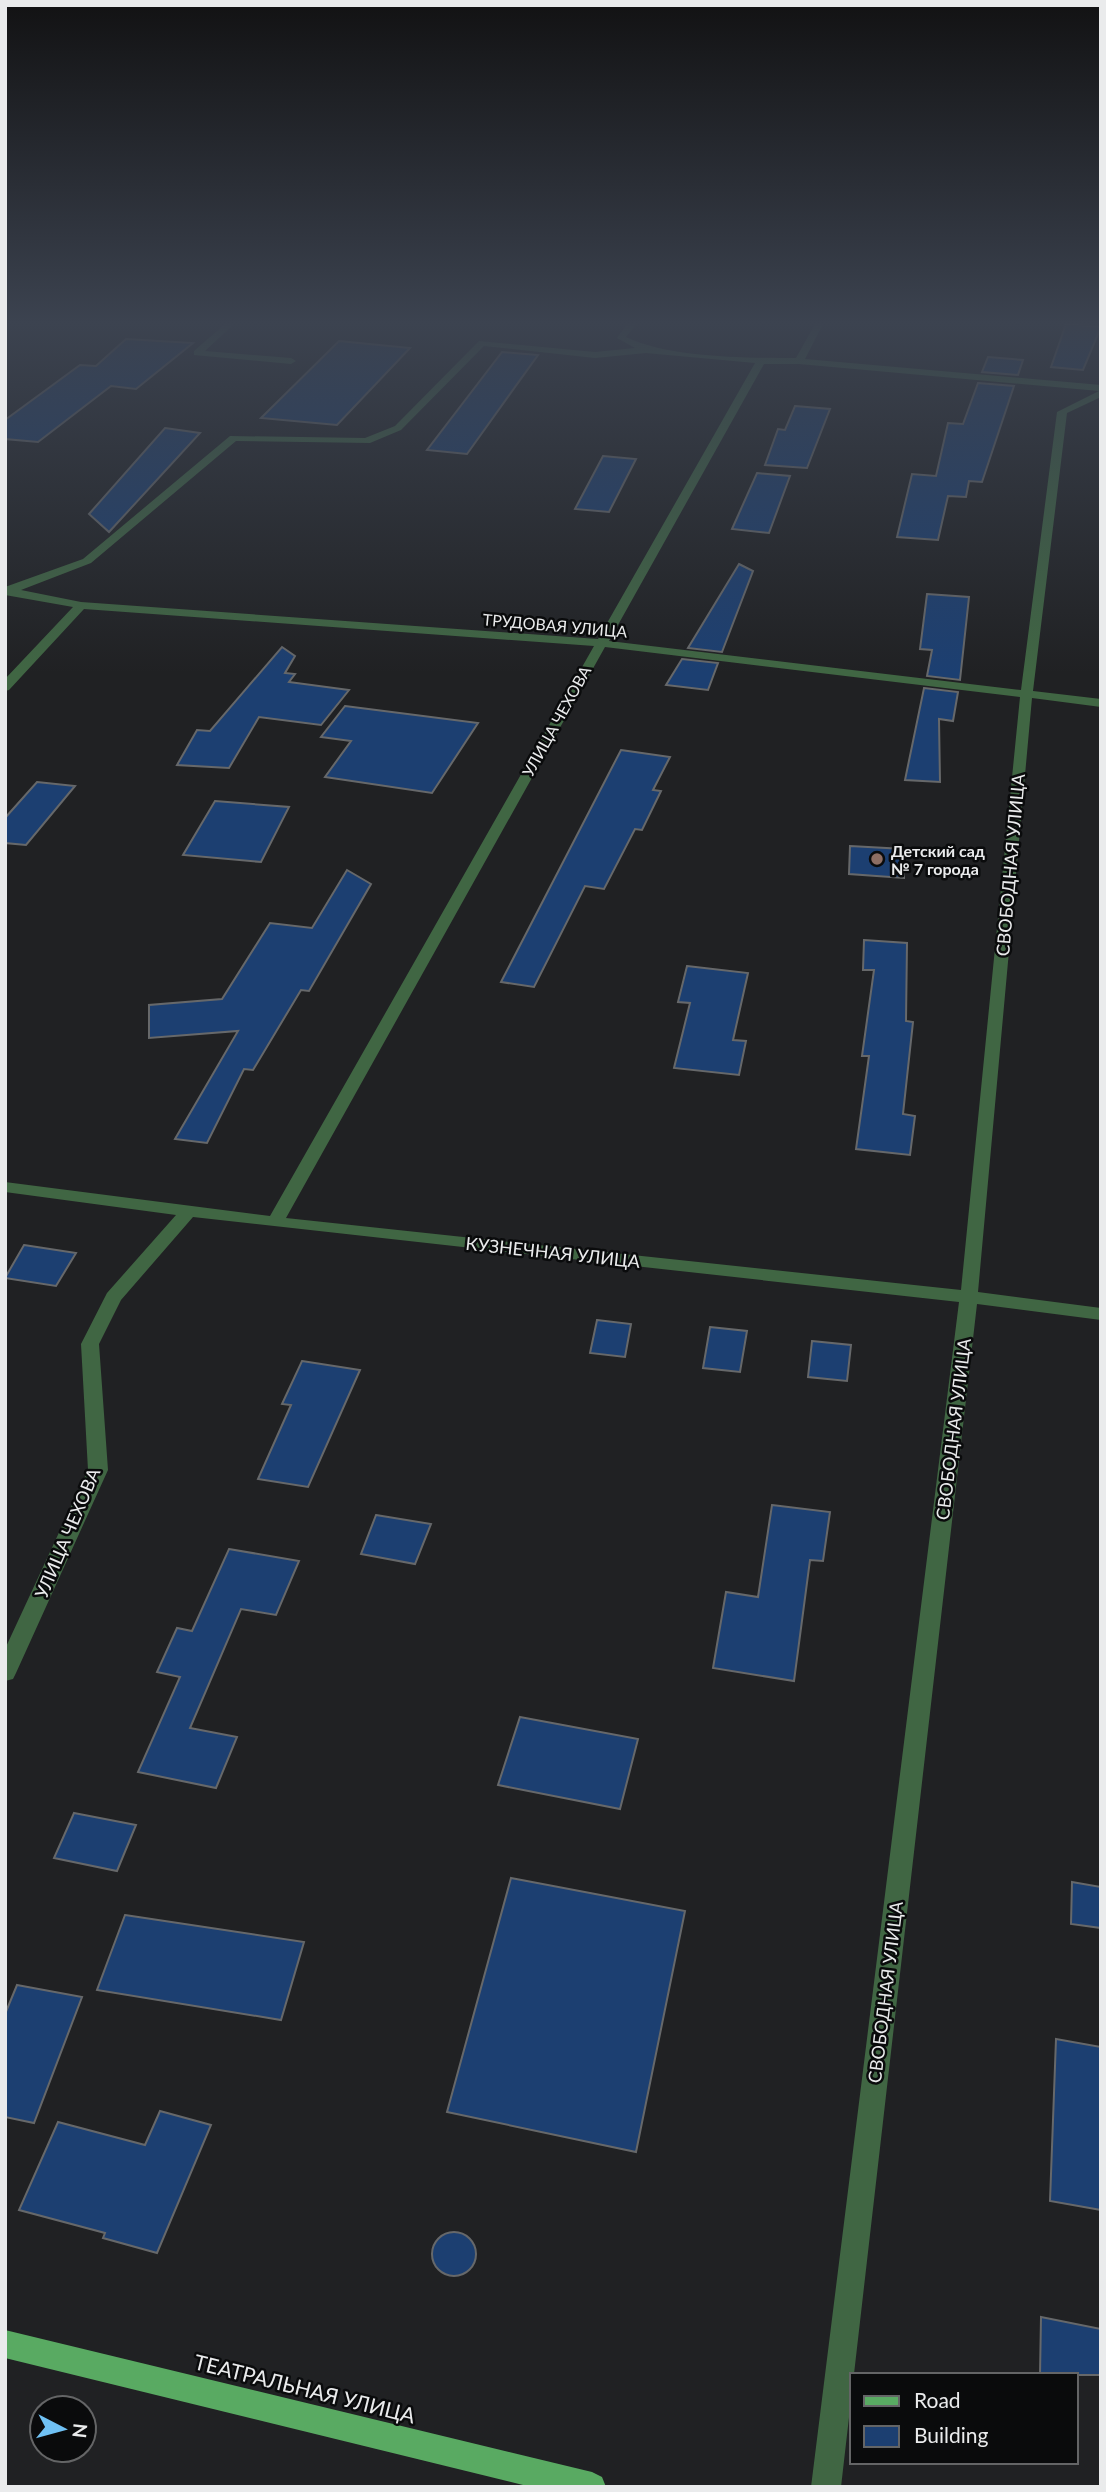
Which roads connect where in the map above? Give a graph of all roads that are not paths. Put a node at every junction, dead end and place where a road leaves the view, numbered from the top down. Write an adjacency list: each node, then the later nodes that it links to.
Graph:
1 (231, 440): 4 (street)
2 (716, 440): 6 (street, УЛИЦА ЧЕХОВА)
3 (1058, 440): 8 (street, СВОБОДНАЯ УЛИЦА)
4 (6, 591): 5 (street, ТРУДОВАЯ УЛИЦА)
5 (81, 605): 6 (street, ТРУДОВАЯ УЛИЦА); 7 (street)
6 (600, 643): 8 (street, ТРУДОВАЯ УЛИЦА); 12 (street, УЛИЦА ЧЕХОВА)
7 (5, 687)
8 (1026, 695): 9 (street, ТРУДОВАЯ УЛИЦА); 13 (street, СВОБОДНАЯ УЛИЦА)
9 (1101, 704)
10 (5, 1187): 11 (street, КУЗНЕЧНАЯ УЛИЦА)
11 (190, 1211): 12 (street, КУЗНЕЧНАЯ УЛИЦА); 15 (street, УЛИЦА ЧЕХОВА)
12 (275, 1223): 13 (street, КУЗНЕЧНАЯ УЛИЦА)
13 (969, 1297): 14 (street, КУЗНЕЧНАЯ УЛИЦА); 18 (street, СВОБОДНАЯ УЛИЦА)
14 (1101, 1314)
15 (5, 1673)
16 (5, 2344): 17 (main road, ТЕАТРАЛЬНАЯ УЛИЦА)
17 (592, 2487)
18 (826, 2487)

